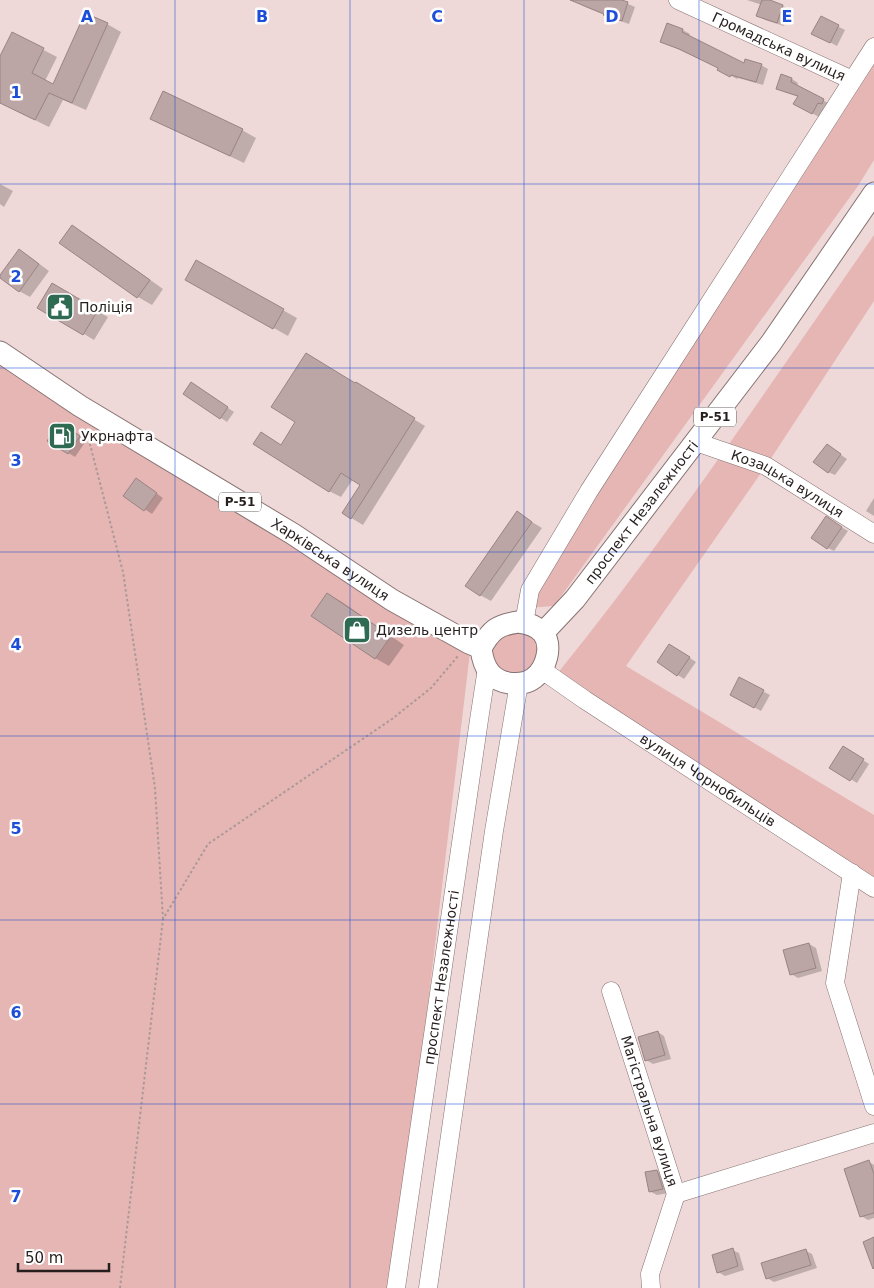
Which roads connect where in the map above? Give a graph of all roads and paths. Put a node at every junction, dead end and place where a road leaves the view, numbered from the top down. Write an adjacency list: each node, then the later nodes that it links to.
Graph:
1 (678, 0): 3 (street, Громадська вулиця)
2 (874, 47): 3 (street)
3 (852, 80): 9 (street)
4 (873, 195): 7 (main road, проспект Незалежності / Р-51)
5 (0, 352): 6 (main road, Харківська вулиця / Р-51)
6 (80, 406): 11 (main road, Харківська вулиця / Р-51); 17 (path)
7 (696, 442): 8 (street, Козацька вулиця); 10 (main road, проспект Незалежності / Р-51)
8 (874, 534)
9 (524, 623): 10 (main road); 11 (main road)
10 (543, 633): 13 (main road)
11 (475, 646): 12 (main road); 17 (path)
12 (487, 668): 14 (main road); 23 (street, проспект Незалежності)
13 (542, 670): 14 (main road); 15 (street, вулиця Чорнобильців)
14 (519, 683): 24 (street)
15 (852, 873): 16 (street, вулиця Чорнобильців); 19 (street)
16 (874, 888)
17 (162, 920): 22 (path)
18 (611, 991): 21 (street, Магістральна вулиця)
19 (874, 1106)
20 (874, 1133): 21 (street)
21 (676, 1194): 25 (street, Магістральна вулиця)
22 (120, 1288)
23 (396, 1288)
24 (428, 1288)
25 (651, 1288)

